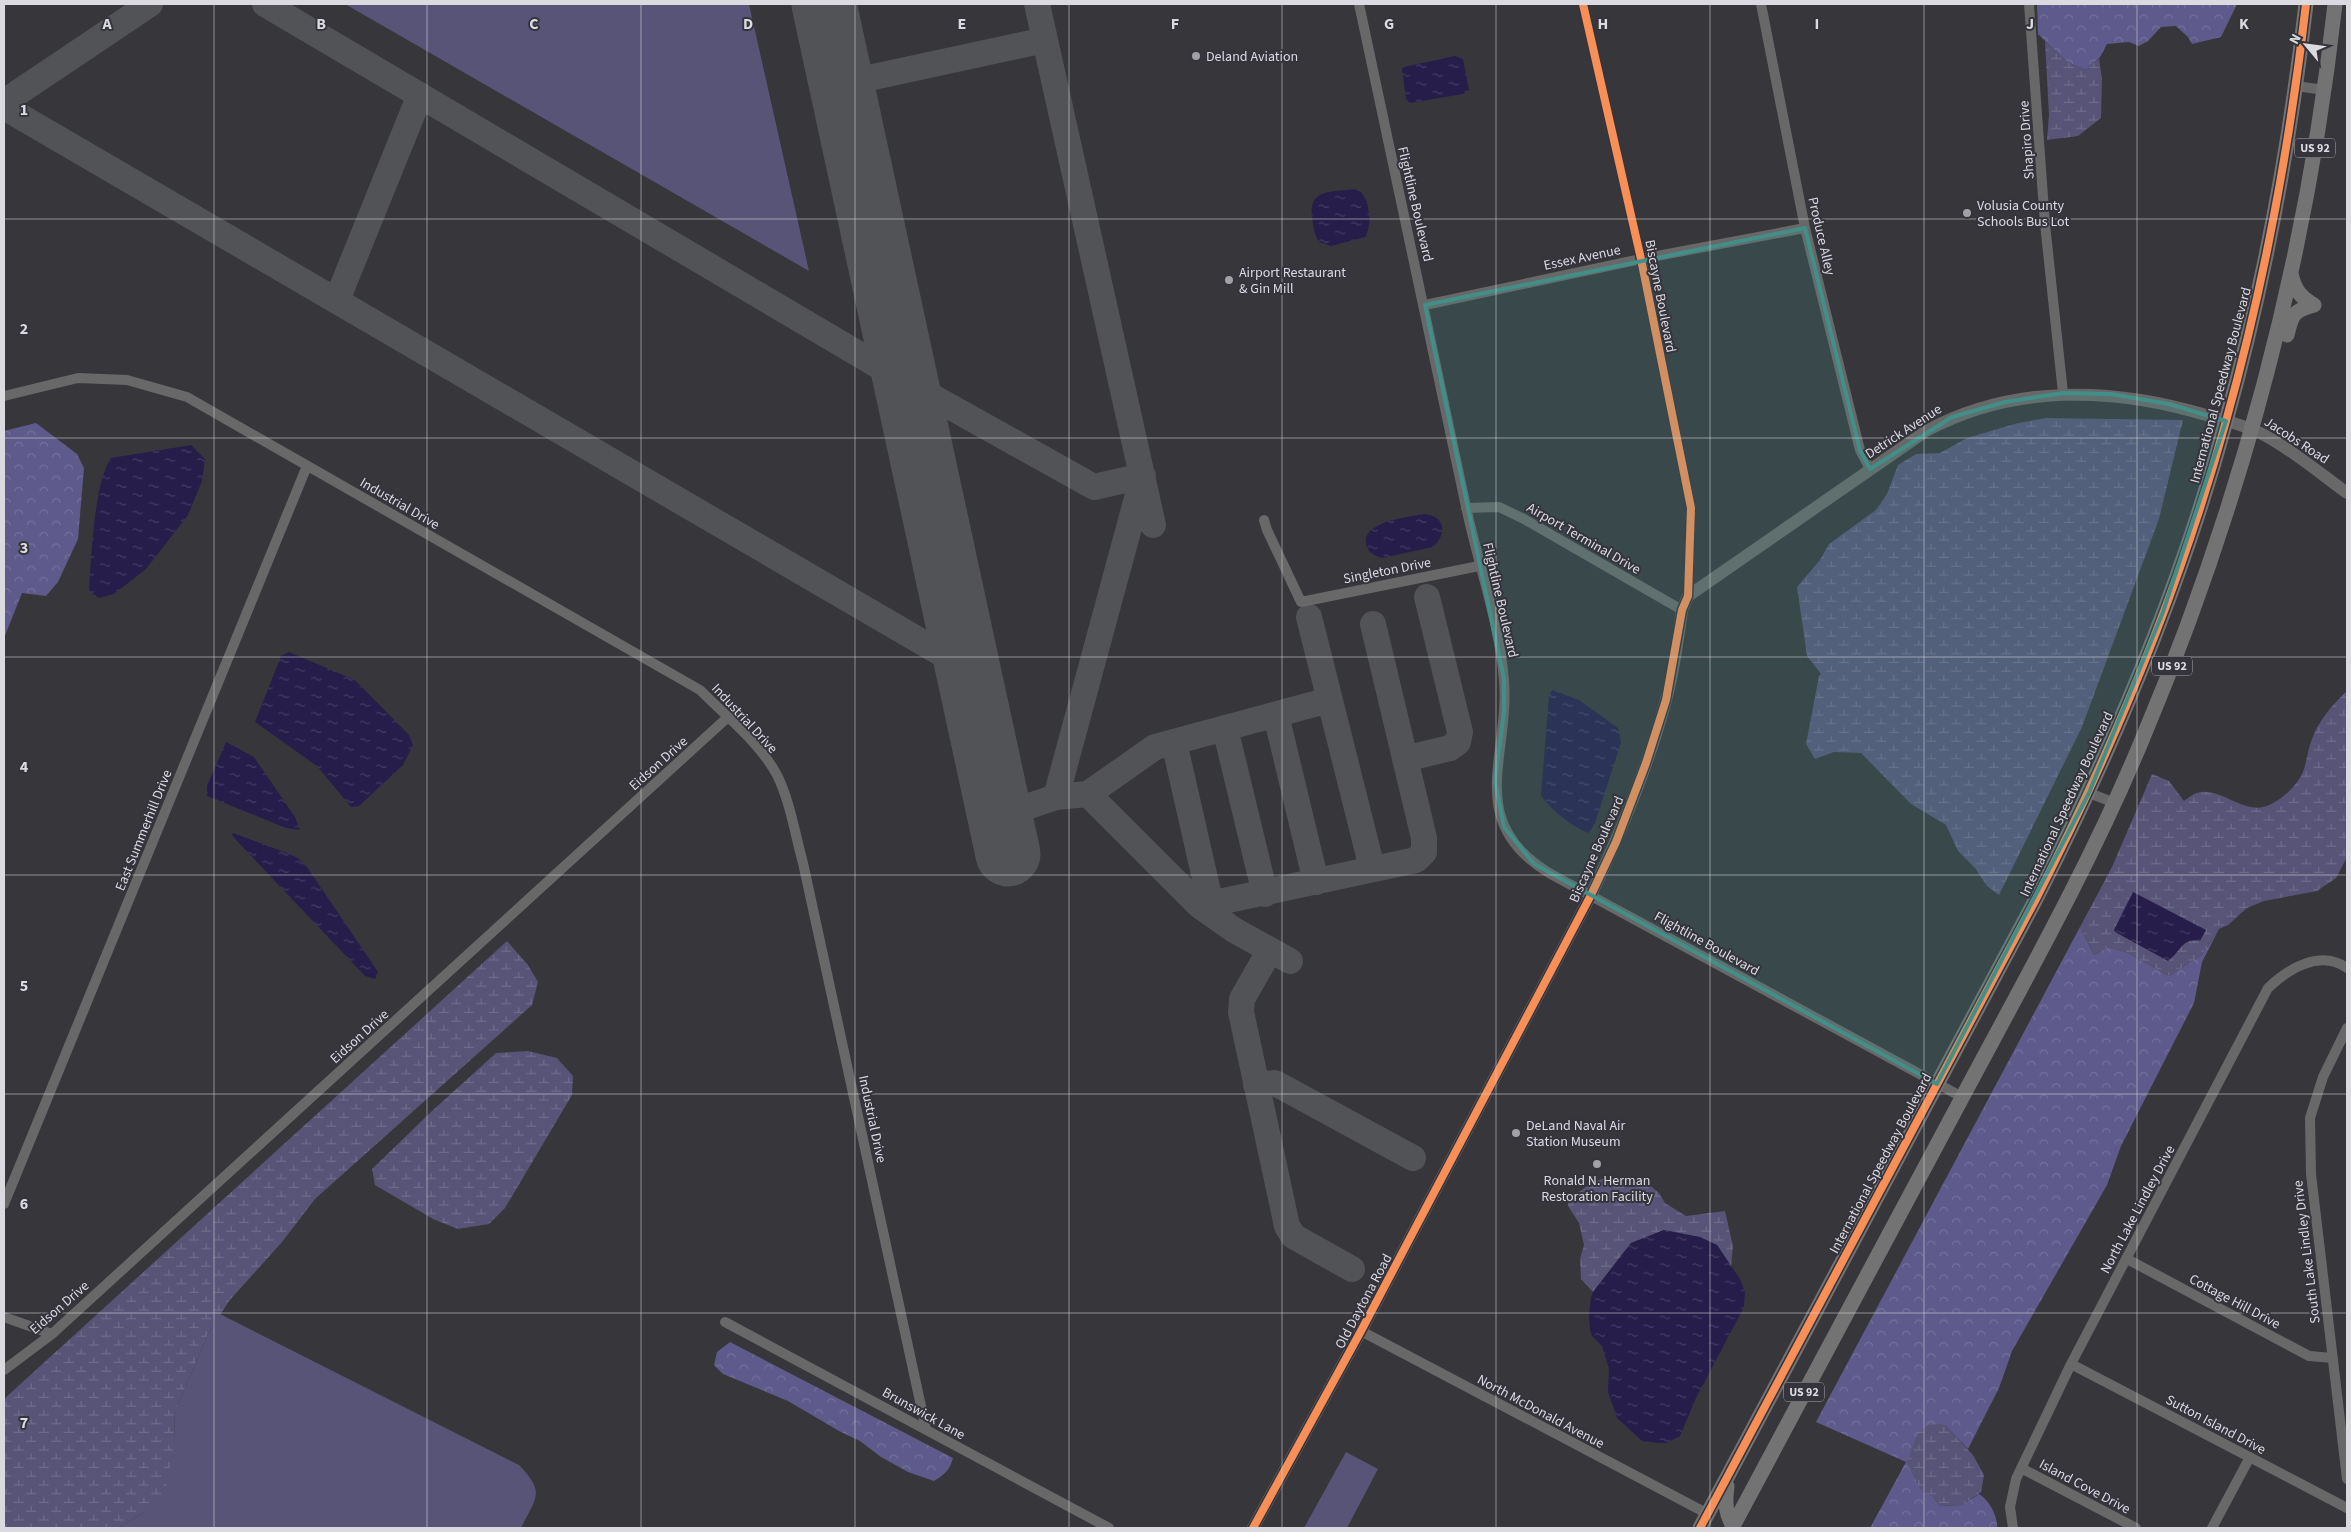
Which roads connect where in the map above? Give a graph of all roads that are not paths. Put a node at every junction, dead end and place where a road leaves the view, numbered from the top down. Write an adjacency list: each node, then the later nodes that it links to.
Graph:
1 (1359, 4): 12 (street, Flightline Boulevard)
2 (1583, 4): 10 (street, Biscayne Boulevard)
3 (1761, 4): 9 (street, Produce Alley)
4 (2029, 4): 13 (street, Shapiro Drive)
5 (2306, 4): 7 (main road, International Speedway Boulevard / US 92)
6 (2335, 7): 8 (main road, US 92)
7 (2296, 86): 8 (street); 16 (main road, International Speedway Boulevard / US 92)
8 (2324, 90): 11 (main road, US 92)
9 (1805, 228): 10 (street, Essex Avenue); 19 (street, Produce Alley)
10 (1641, 259): 12 (street, Essex Avenue); 24 (street, Biscayne Boulevard)
11 (2291, 273): 15 (main road, US 92); 15 (main road)
12 (1425, 305): 21 (street, Flightline Boulevard)
13 (2063, 393): 16 (street, Detrick Avenue); 19 (street, Detrick Avenue)
14 (4, 396): 18 (street, Industrial Drive)
15 (2261, 398): 17 (main road, US 92)
16 (2226, 421): 17 (street, Jacobs Road); 27 (main road, International Speedway Boulevard / US 92)
17 (2252, 429): 20 (street, Jacobs Road); 28 (main road, US 92)
18 (307, 466): 26 (street, Industrial Drive); 35 (street, East Summerhill Drive)
19 (1870, 469): 24 (street, Detrick Avenue)
20 (2347, 493)
21 (1466, 508): 23 (street, Flightline Boulevard); 25 (street, Airport Terminal Drive)
22 (1264, 520): 23 (street, Singleton Drive)
23 (1479, 566): 29 (street, Flightline Boulevard)
24 (1688, 596): 25 (street, Biscayne Boulevard)
25 (1682, 610): 29 (street, Biscayne Boulevard)
26 (728, 718): 40 (street, Eidson Drive); 44 (street, Industrial Drive)
27 (2089, 793): 28 (street, International Speedway Boulevard); 33 (main road, International Speedway Boulevard / US 92)
28 (2114, 803): 34 (main road, US 92)
29 (1592, 895): 32 (street, Biscayne Boulevard); 33 (street, Flightline Boulevard)
30 (2347, 968): 36 (street, North Lake Lindley Drive)
31 (2347, 1028): 41 (street, South Lake Lindley Drive)
32 (1492, 1084): 39 (street, Old Daytona Road)
33 (1937, 1084): 34 (street, Flightline Boulevard); 47 (main road, International Speedway Boulevard / US 92)
34 (1962, 1097): 55 (main road, US 92)
35 (4, 1204)
36 (2126, 1259): 41 (street, Cottage Hill Drive); 42 (street, North Lake Lindley Drive)
37 (4, 1317): 40 (street)
38 (725, 1322): 44 (street, Brunswick Lane)
39 (1361, 1332): 50 (street, North McDonald Avenue); 52 (street, Old Daytona Road)
40 (52, 1334): 43 (street, Eidson Drive)
41 (2333, 1358): 48 (street, South Lake Lindley Drive)
42 (2071, 1364): 45 (street, Sutton Island Drive); 46 (street, North Lake Lindley Drive)
43 (4, 1370)
44 (926, 1429): 51 (street, Brunswick Lane)
45 (2250, 1457): 49 (street, Sutton Island Drive); 58 (street)
46 (2021, 1468): 56 (street, North Lake Lindley Drive); 57 (street, Island Cove Drive)
47 (1728, 1477): 50 (main road, International Speedway Boulevard / US 92); 55 (main road)
48 (2347, 1479)
49 (2347, 1508)
50 (1708, 1514): 53 (main road, International Speedway Boulevard / US 92); 54 (main road)
51 (1109, 1528)
52 (1253, 1528)
53 (1700, 1528)
54 (1715, 1528)
55 (1734, 1528)
56 (2013, 1528)
57 (2136, 1528)
58 (2212, 1528)

